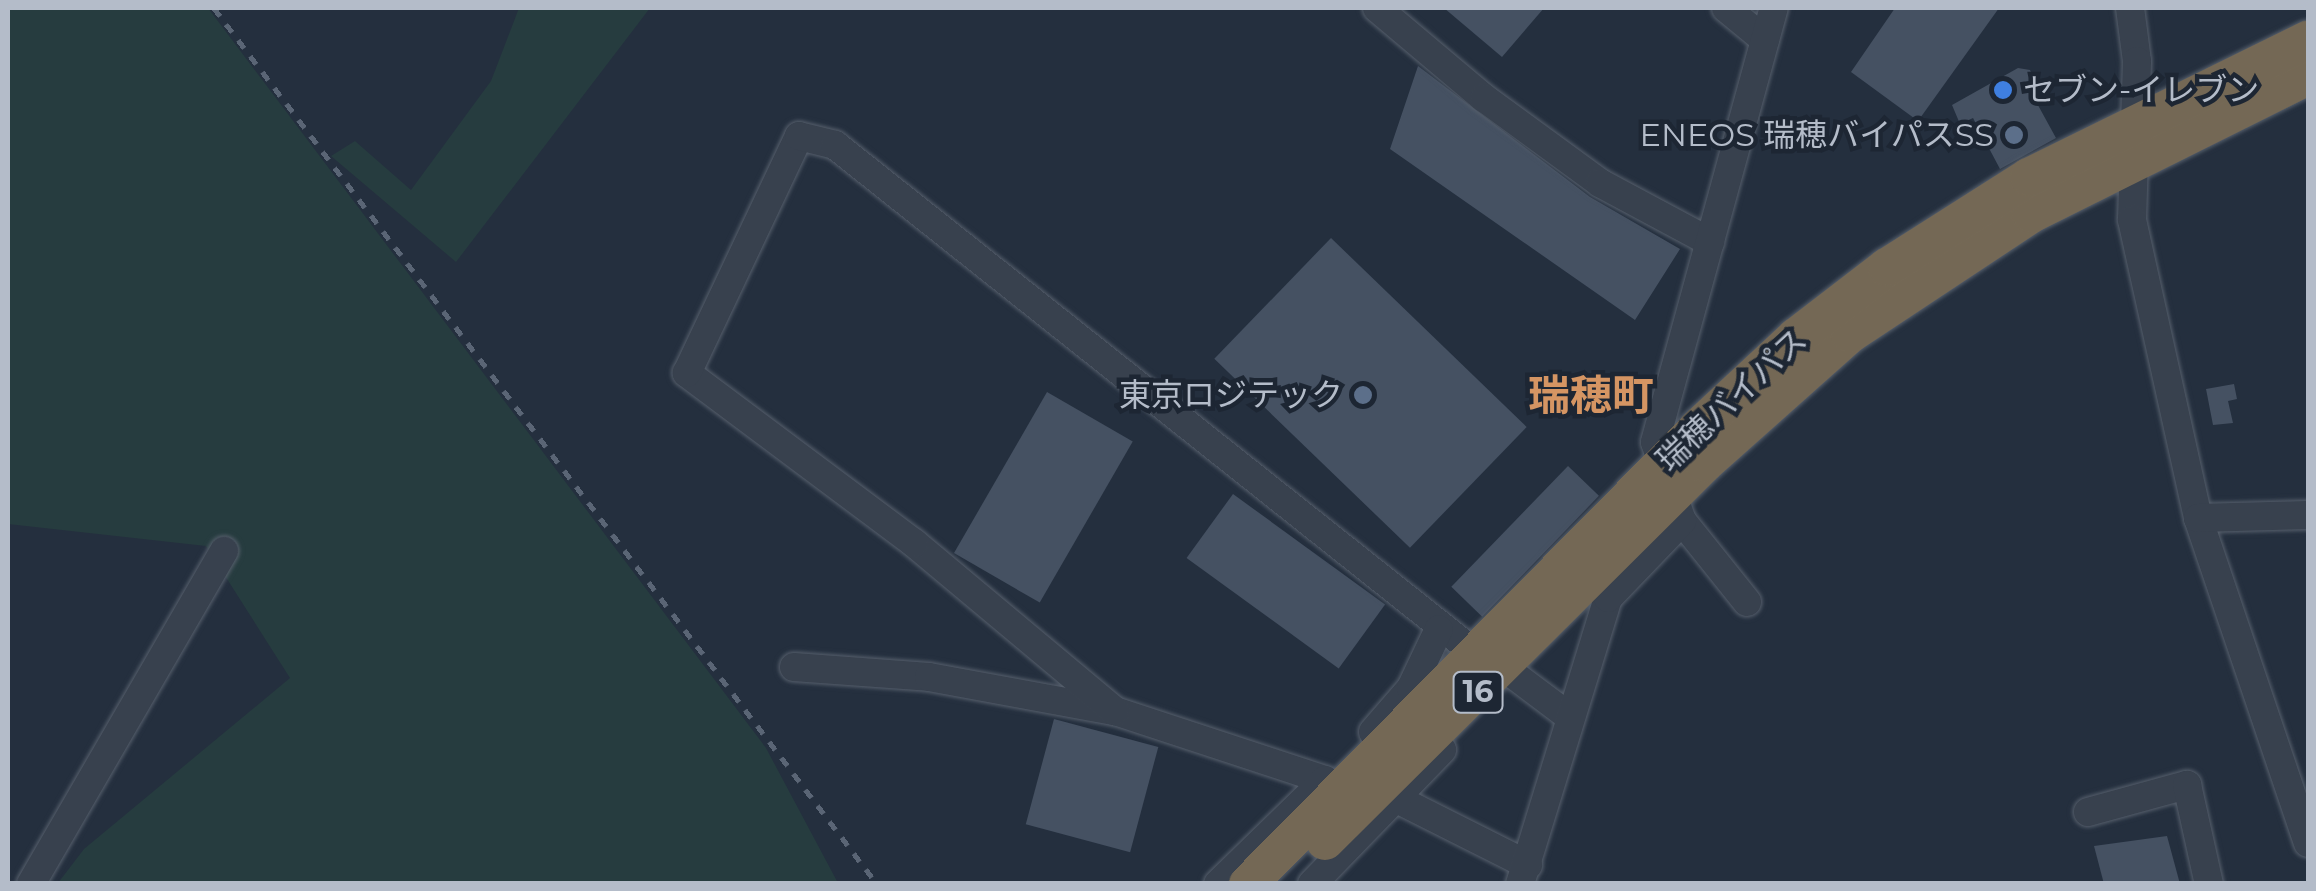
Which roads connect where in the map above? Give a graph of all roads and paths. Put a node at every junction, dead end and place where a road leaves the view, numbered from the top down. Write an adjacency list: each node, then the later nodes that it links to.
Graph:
1 (1376, 8): 9 (street)
2 (1726, 8): 5 (street)
3 (1774, 8): 5 (street)
4 (2130, 8): 8 (street)
5 (1765, 40): 9 (street)
6 (2308, 40): 8 (highway, 瑞穂バイパス / 16)
7 (2308, 76): 8 (highway, 瑞穂バイパス / 16)
8 (2134, 145): 10 (highway, 瑞穂バイパス / 16); 12 (street)
9 (1710, 242): 10 (street)
10 (1671, 495): 14 (street); 16 (highway, 瑞穂バイパス / 16); 17 (highway, 瑞穂バイパス / 16); 20 (street)
11 (2308, 515): 12 (street)
12 (2198, 518): 24 (street)
13 (224, 551): 26 (street)
14 (1747, 602)
15 (1439, 629): 16 (street); 19 (street); 21 (street)
16 (1474, 653): 28 (highway, 瑞穂バイパス / 16)
17 (1515, 661): 20 (street); 22 (street); 29 (highway, 瑞穂バイパス / 16)
18 (794, 667): 19 (street)
19 (1115, 711): 21 (street)
20 (1570, 717): 25 (street)
21 (1325, 780): 27 (street)
22 (1396, 798): 25 (street); 30 (street)
23 (2088, 812): 31 (street)
24 (2308, 843)
25 (1524, 874)
26 (30, 884)
27 (1218, 884)
28 (1248, 884)
29 (1282, 884)
30 (1312, 884)
31 (2209, 884)

